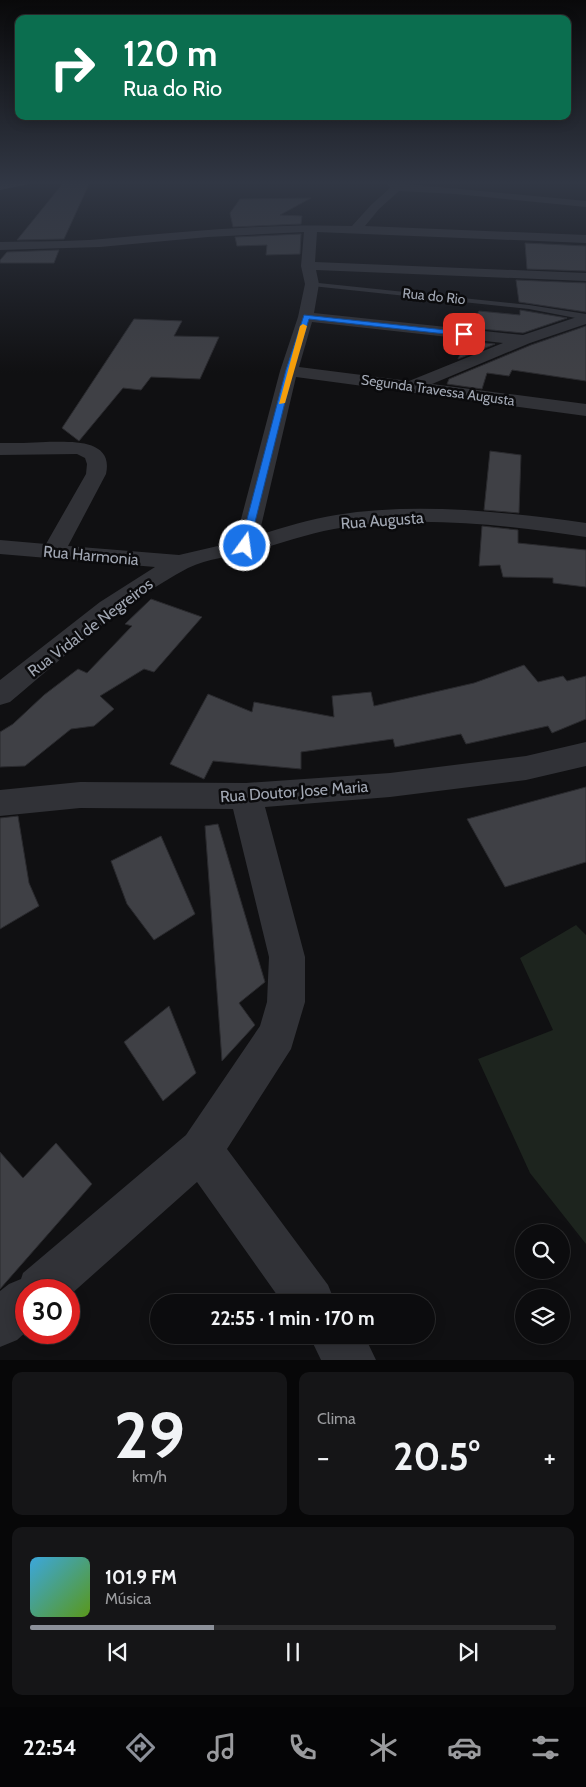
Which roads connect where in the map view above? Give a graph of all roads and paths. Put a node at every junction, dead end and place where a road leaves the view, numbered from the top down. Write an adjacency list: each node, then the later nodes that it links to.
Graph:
1 (13, 245): 3 (street)
2 (310, 245): 4 (street)
3 (0, 246)
4 (308, 266): 5 (street); 6 (street)
5 (586, 276)
6 (312, 284): 7 (street); 8 (lane, Rua do Rio)
7 (306, 317): 9 (street); 10 (street)
8 (586, 318): 9 (street)
9 (524, 340): 11 (street)
10 (290, 370): 11 (street, Segunda Travessa Augusta); 15 (street)
11 (414, 386): 12 (street, Segunda Travessa Augusta)
12 (586, 410)
13 (0, 449): 17 (street)
14 (586, 530): 15 (street, Rua Augusta)
15 (245, 546): 18 (street, Rua Augusta)
16 (0, 547): 17 (street, Rua Harmonia)
17 (53, 552): 18 (street, Rua Harmonia)
18 (182, 562): 19 (street, Rua Vidal de Negreiros)
19 (0, 695)
20 (586, 754): 21 (street, Rua Doutor Jose Maria)
21 (246, 796): 22 (street, Rua Doutor Jose Maria); 23 (street)
22 (0, 803)
23 (201, 1150): 24 (street); 25 (street)
24 (53, 1279)
25 (305, 1294)
26 (15, 1310): 27 (street)
27 (0, 1323)
28 (340, 1344): 29 (street)
29 (352, 1360)

